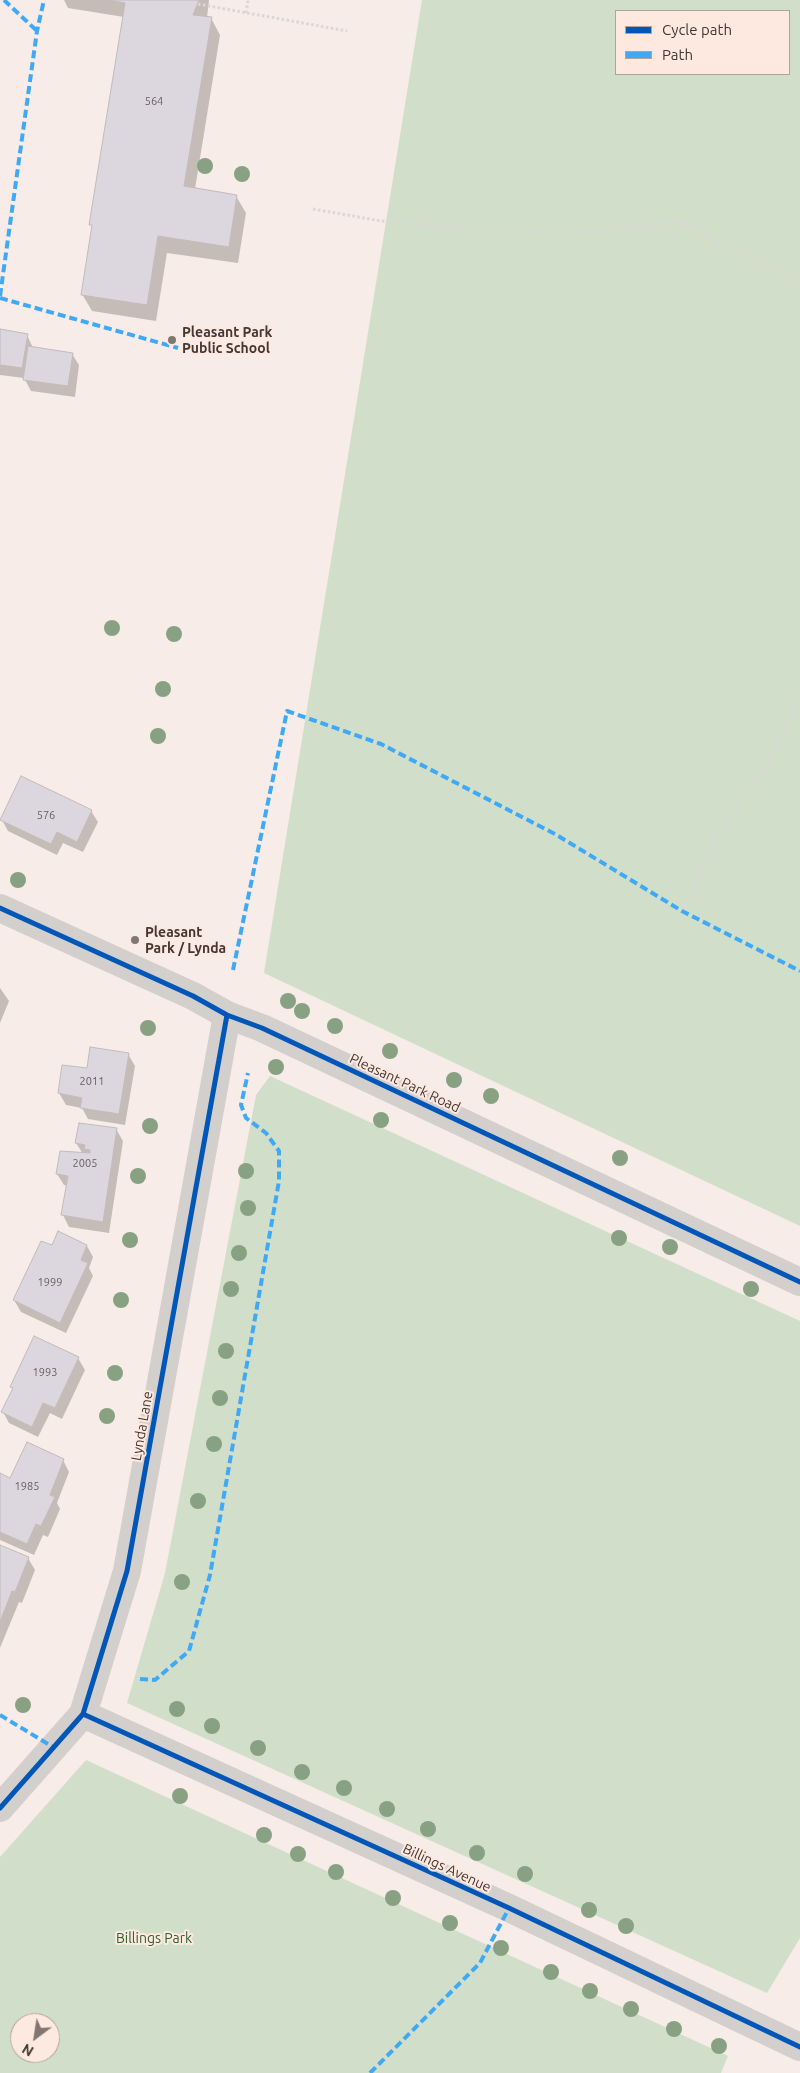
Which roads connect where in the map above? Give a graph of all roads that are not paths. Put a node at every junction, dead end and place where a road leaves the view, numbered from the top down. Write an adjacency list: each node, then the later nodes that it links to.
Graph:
1 (0, 908): 2 (street, Pleasant Park Road)
2 (227, 1015): 3 (street, Pleasant Park Road); 4 (street, Lynda Lane)
3 (800, 1282)
4 (83, 1714): 5 (street, Lynda Lane); 6 (street, Billings Avenue)
5 (0, 1808)
6 (800, 2047)

